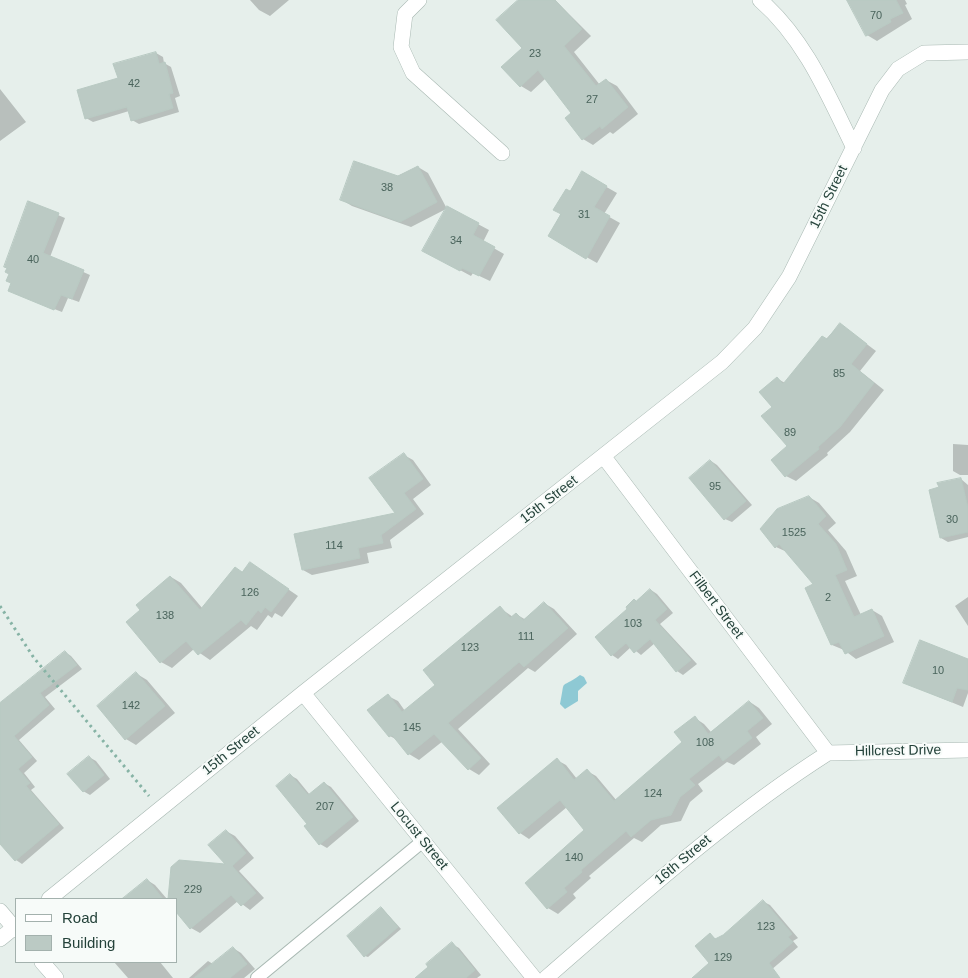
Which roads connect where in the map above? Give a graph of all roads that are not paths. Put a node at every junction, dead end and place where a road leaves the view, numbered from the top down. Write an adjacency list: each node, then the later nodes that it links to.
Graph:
1 (419, 0): 5 (street)
2 (760, 0): 4 (street)
3 (968, 52): 4 (street, 15th Street)
4 (854, 148): 6 (street, 15th Street)
5 (502, 153)
6 (604, 457): 7 (street, 15th Street); 9 (street, Filbert Street)
7 (303, 693): 10 (street, Locust Street); 11 (street, 15th Street)
8 (968, 750): 9 (street, Hillcrest Drive)
9 (828, 753): 19 (street, 16th Street)
10 (423, 841): 17 (lane); 18 (street, Locust Street)
11 (50, 898)
12 (0, 911): 13 (street)
13 (15, 928): 14 (street)
14 (0, 939)
15 (43, 963): 16 (street)
16 (56, 978)
17 (257, 978)
18 (534, 978)
19 (546, 978)

